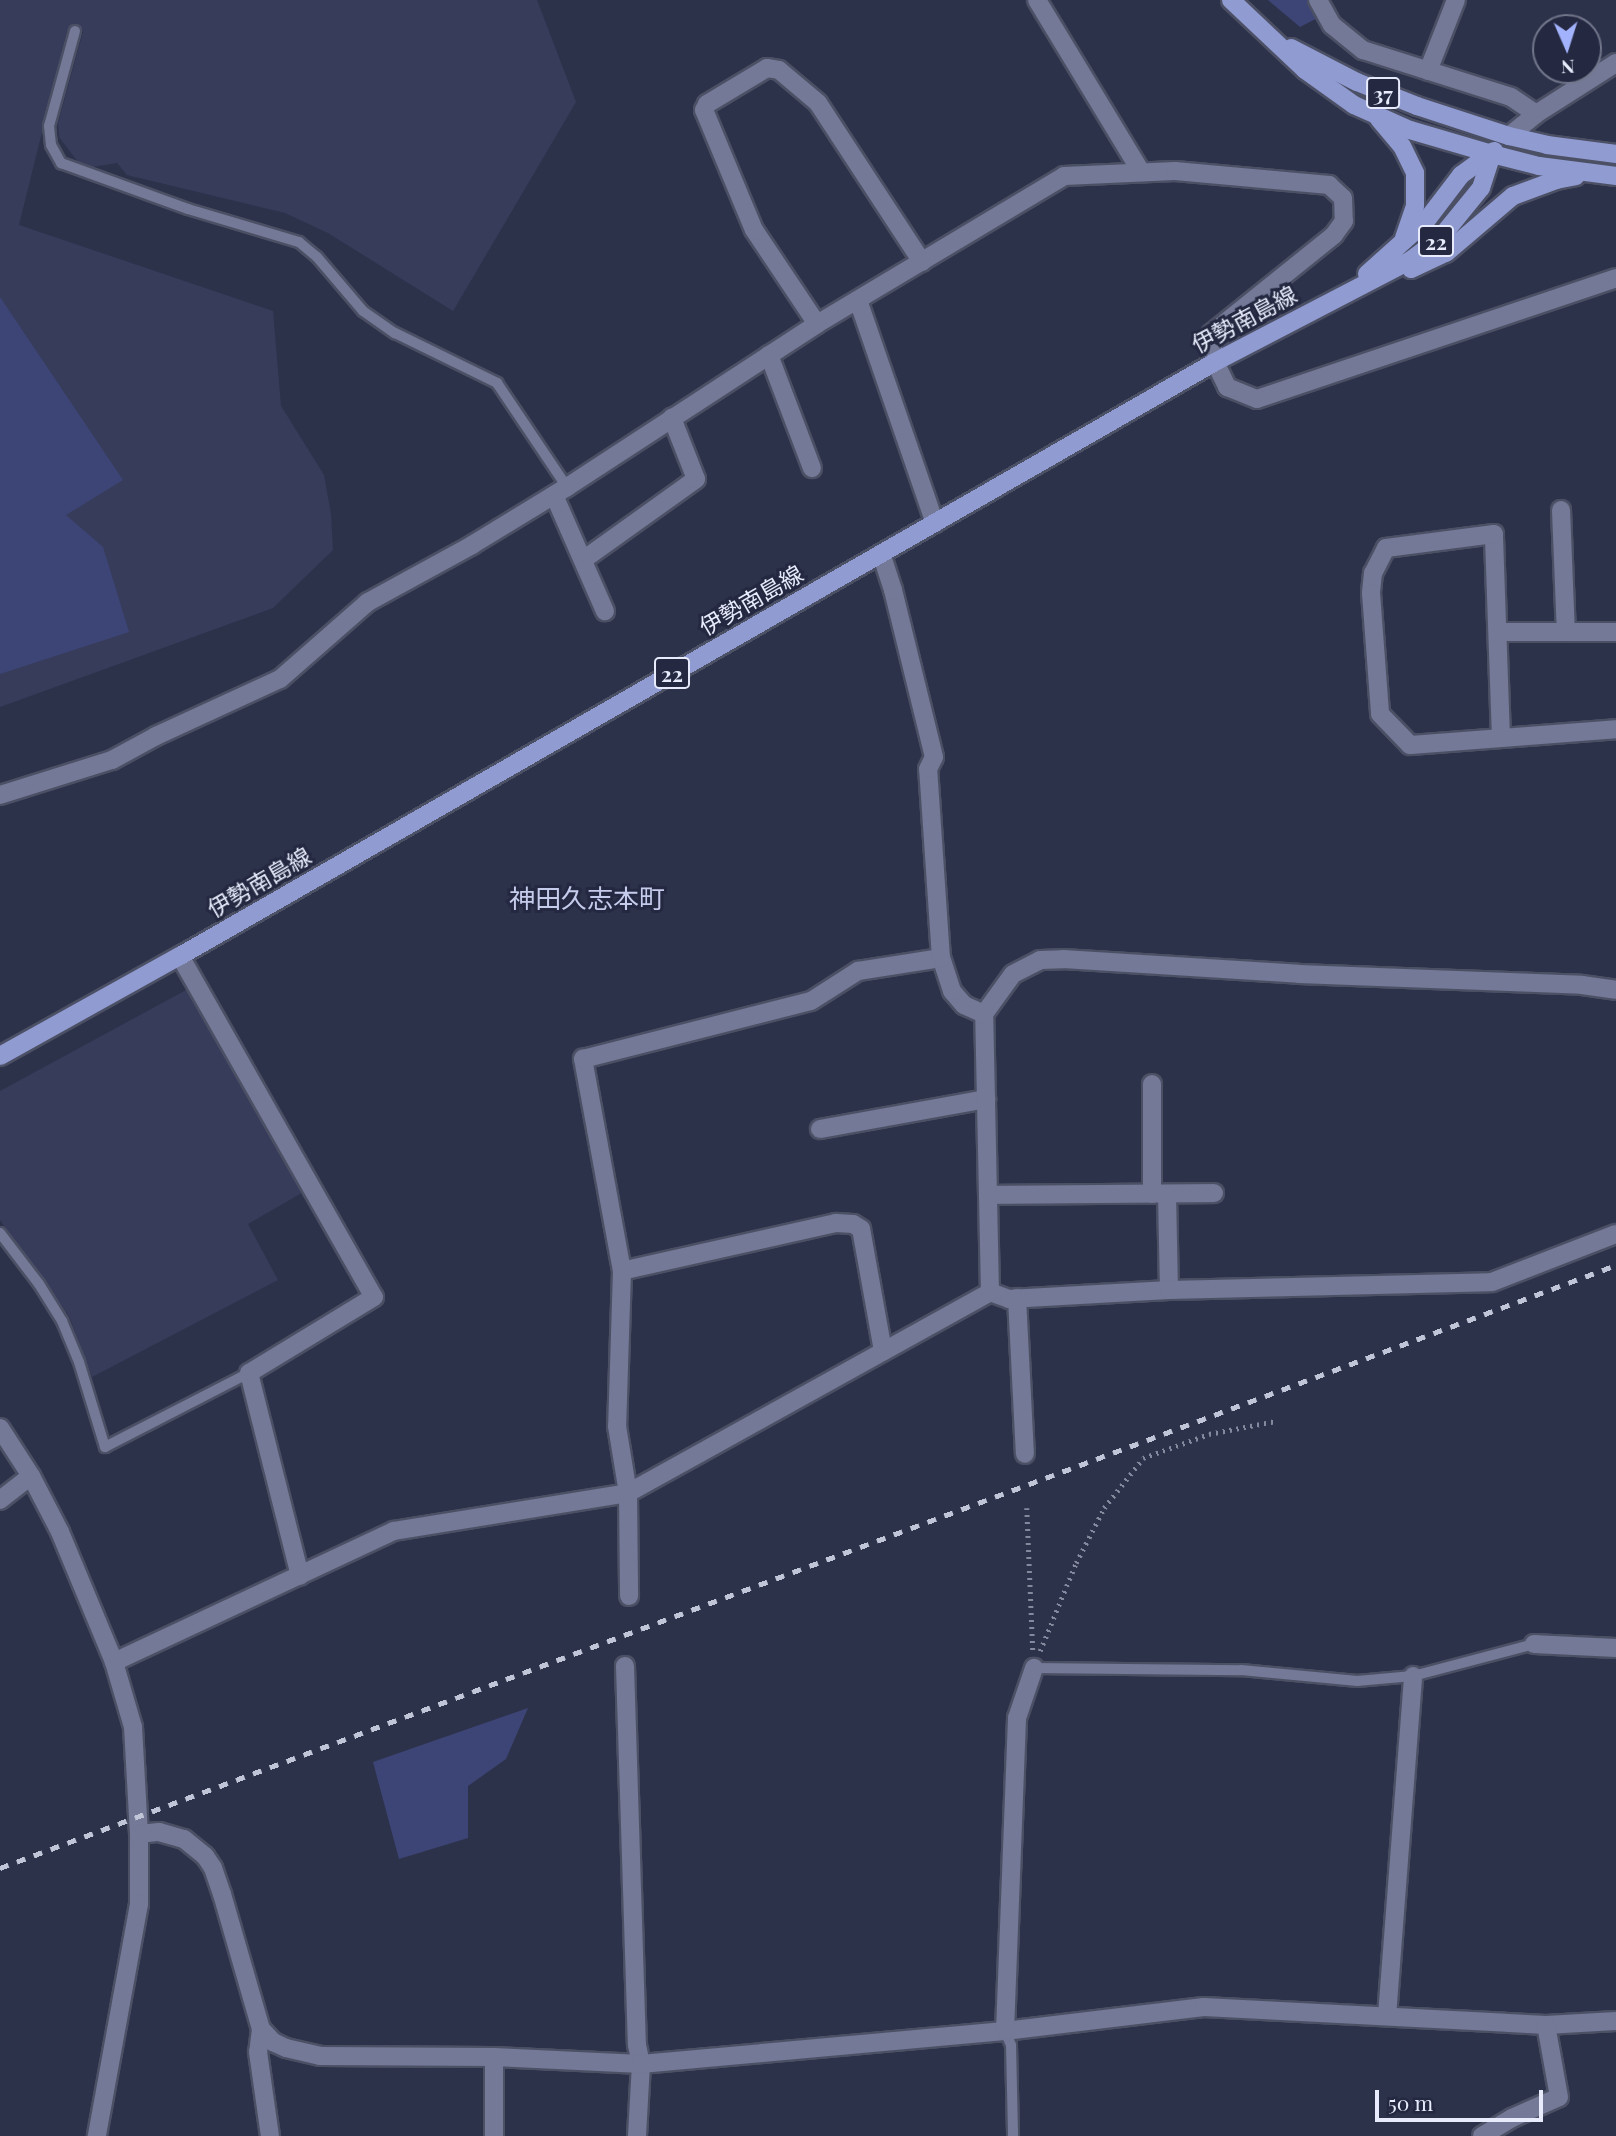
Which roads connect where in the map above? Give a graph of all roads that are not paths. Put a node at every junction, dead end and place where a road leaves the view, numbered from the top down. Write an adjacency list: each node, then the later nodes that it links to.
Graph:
1 (1037, 0): 14 (street)
2 (1231, 0): 6 (main road, 37)
3 (1318, 0): 8 (street)
4 (1456, 0): 8 (street)
5 (75, 31): 27 (lane)
6 (1264, 32): 9 (main road, 37); 11 (main road, 37)
7 (1616, 63): 10 (street)
8 (1428, 71): 10 (street)
9 (1372, 113): 12 (main road, 37); 17 (main road)
10 (1536, 114): 11 (street)
11 (1509, 136): 12 (main road, 伊勢南島線 / 22); 13 (main road)
12 (1492, 154): 15 (main road); 17 (main road, 伊勢南島線 / 22); 20 (main road, 伊勢南島線 / 22)
13 (1616, 154)
14 (1141, 172): 18 (street); 24 (street)
15 (1589, 174): 16 (main road); 20 (main road)
16 (1616, 176)
17 (1401, 245): 20 (main road, 伊勢南島線 / 22)
18 (922, 262): 21 (street); 22 (street)
19 (1616, 278): 24 (street)
20 (1346, 292): 24 (main road, 伊勢南島線 / 22)
21 (858, 300): 22 (street); 29 (street)
22 (817, 324): 23 (street)
23 (769, 355): 25 (street); 26 (street)
24 (1215, 362): 29 (main road, 伊勢南島線 / 22)
25 (672, 418): 27 (street); 31 (street)
26 (812, 468)
27 (561, 491): 31 (street); 38 (street)
28 (1561, 510): 34 (street)
29 (935, 523): 30 (main road, 伊勢南島線 / 22)
30 (881, 554): 39 (main road, 伊勢南島線 / 22); 40 (street)
31 (583, 560): 32 (street)
32 (605, 611)
33 (1498, 632): 34 (street); 37 (street); 37 (street)
34 (1566, 632): 35 (street)
35 (1616, 632)
36 (1616, 729): 37 (street)
37 (1501, 737)
38 (0, 795)
39 (180, 956): 43 (main road, 伊勢南島線 / 22); 57 (street)
40 (941, 958): 42 (street); 52 (street)
41 (1616, 990): 42 (street)
42 (984, 1014): 45 (street)
43 (0, 1056)
44 (1152, 1084): 48 (street)
45 (986, 1099): 46 (street); 49 (street)
46 (820, 1129)
47 (1214, 1193): 48 (street)
48 (1160, 1194): 49 (street); 53 (street)
49 (988, 1195): 54 (street)
50 (0, 1233): 57 (lane)
51 (1616, 1234): 53 (street)
52 (622, 1271): 56 (street); 61 (street)
53 (1169, 1290): 55 (street)
54 (990, 1292): 55 (street); 56 (street)
55 (1017, 1298): 59 (street)
56 (883, 1351): 61 (street)
57 (249, 1373): 63 (street)
58 (0, 1428): 60 (street)
59 (1026, 1454)
60 (31, 1476): 62 (street); 67 (street)
61 (628, 1493): 63 (street); 64 (street)
62 (0, 1500)
63 (300, 1576): 67 (street)
64 (629, 1596)
65 (1534, 1644): 66 (street); 70 (lane)
66 (1616, 1648)
67 (114, 1662): 71 (street)
68 (625, 1667): 78 (street)
69 (1034, 1668): 70 (lane); 76 (street)
70 (1413, 1676): 72 (street)
71 (139, 1834): 75 (street); 79 (street)
72 (1387, 2016): 74 (street); 76 (street)
73 (1616, 2021): 74 (street)
74 (1546, 2025): 84 (street)
75 (261, 2029): 77 (street); 80 (street)
76 (1004, 2031): 78 (street); 83 (lane)
77 (494, 2057): 78 (street); 81 (street)
78 (641, 2064): 82 (street)
79 (97, 2136)
80 (270, 2136)
81 (494, 2136)
82 (637, 2136)
83 (1013, 2136)
84 (1482, 2136)

